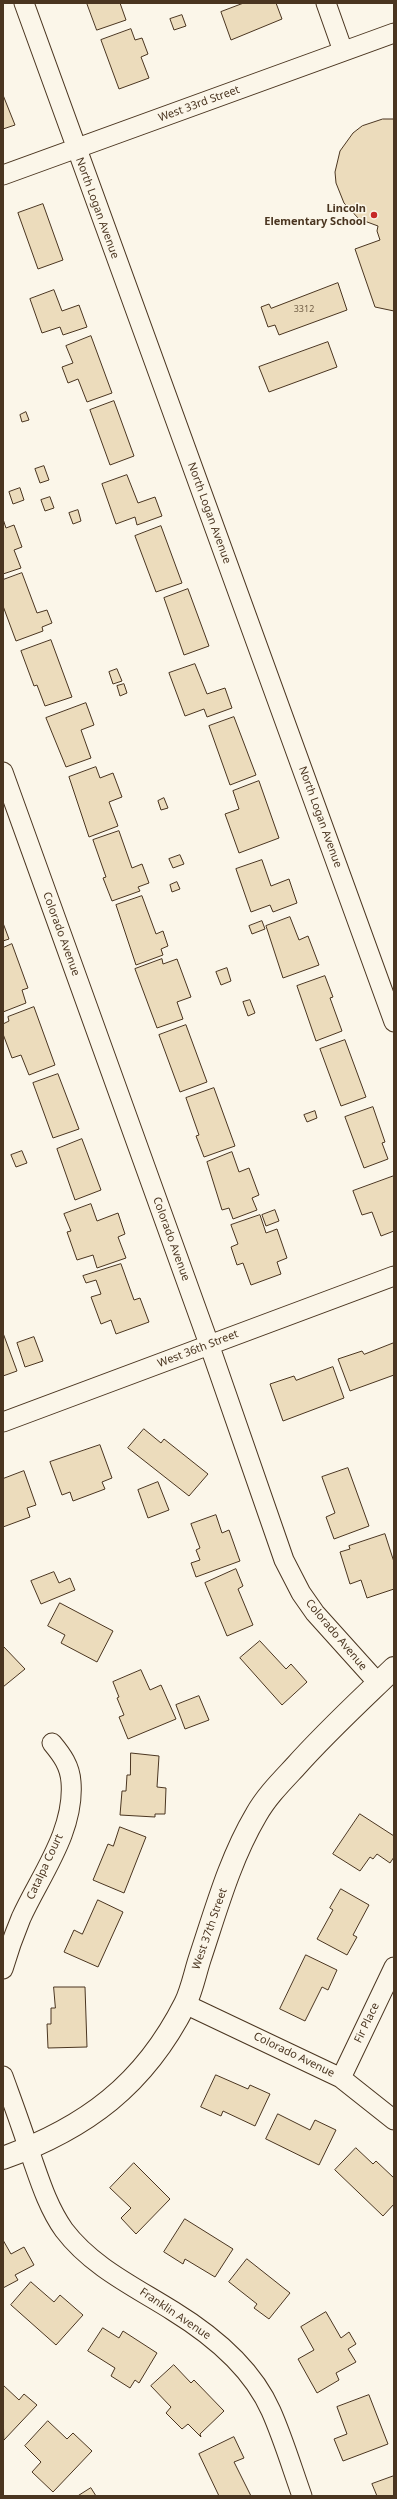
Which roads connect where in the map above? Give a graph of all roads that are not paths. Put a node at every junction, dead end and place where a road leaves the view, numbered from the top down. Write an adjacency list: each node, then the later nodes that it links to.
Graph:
1 (24, 3): 5 (street, North Logan Avenue)
2 (326, 3): 4 (street)
3 (394, 33): 4 (street, West 33rd Street)
4 (343, 51): 5 (street, West 33rd Street)
5 (76, 148): 6 (street, West 33rd Street); 8 (street, North Logan Avenue)
6 (3, 175)
7 (3, 772): 11 (street, Colorado Avenue)
8 (387, 979): 9 (street, North Logan Avenue)
9 (394, 1022)
10 (394, 1276): 11 (street, West 36th Street)
11 (209, 1344): 12 (street, West 36th Street); 14 (street, Colorado Avenue)
12 (3, 1422)
13 (394, 1668): 14 (street, West 37th Street)
14 (378, 1683): 18 (street, West 37th Street)
15 (52, 1743): 17 (street, Catalpa Court)
16 (394, 1967): 20 (street, Fir Place)
17 (3, 1969)
18 (185, 2004): 20 (street, Colorado Avenue); 22 (street, West 37th Street)
19 (3, 2076): 22 (street)
20 (341, 2078): 21 (street, Colorado Avenue)
21 (394, 2120)
22 (29, 2148): 23 (street, West 37th Street); 24 (street, Franklin Avenue)
23 (3, 2158)
24 (302, 2496)

